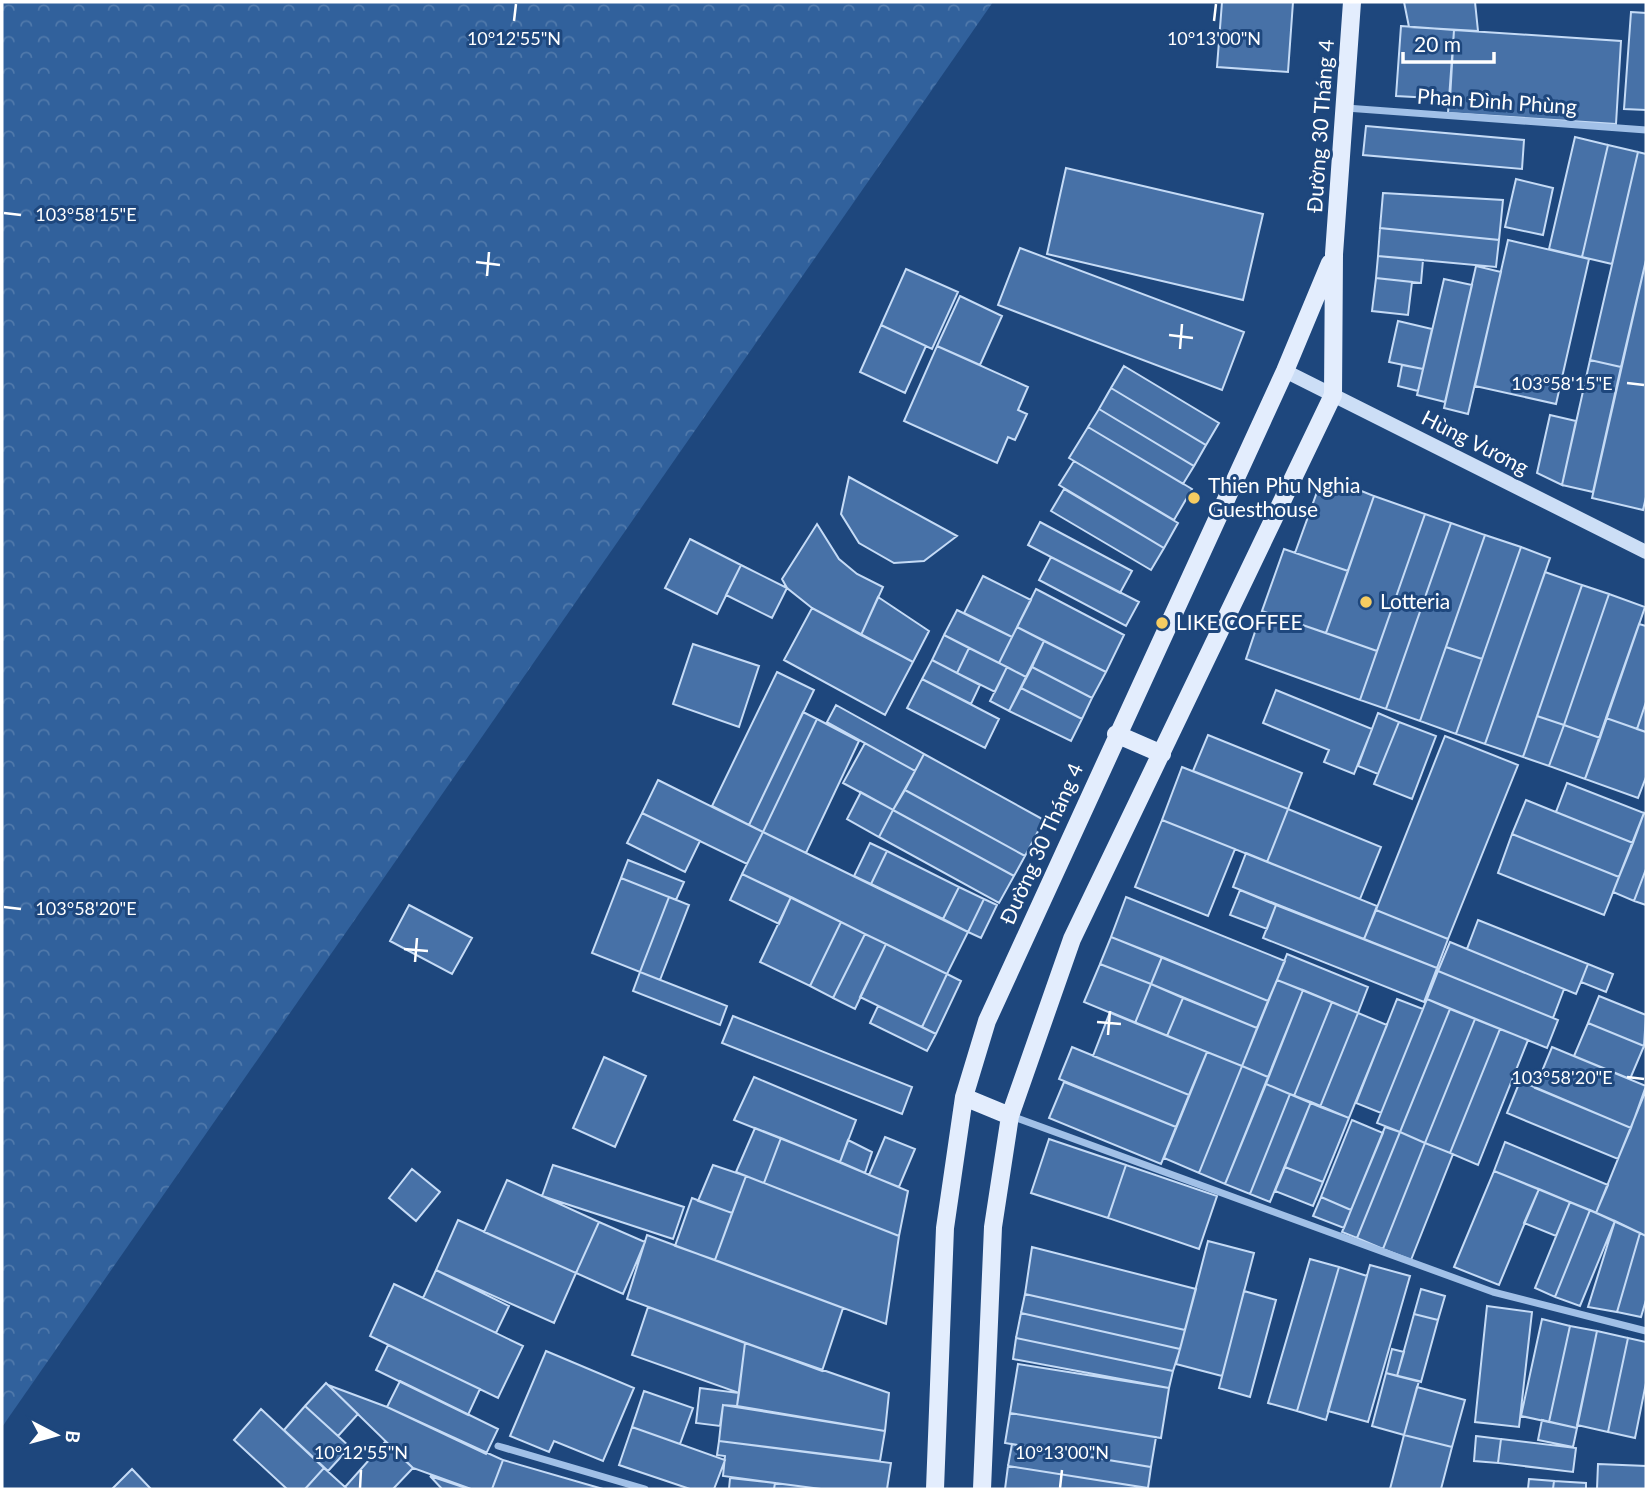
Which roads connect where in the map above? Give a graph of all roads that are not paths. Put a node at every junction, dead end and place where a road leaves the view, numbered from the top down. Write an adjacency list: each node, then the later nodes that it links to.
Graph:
1 (1352, 2): 2 (main road, Đường 30 Tháng 4)
2 (1346, 108): 3 (street, Phan Đình Phùng); 4 (main road, Đường 30 Tháng 4)
3 (1646, 130)
4 (1334, 254): 5 (main road, Đường 30 Tháng 4); 6 (main road, Đường 30 Tháng 4)
5 (1285, 371): 6 (main road, Hùng Vương); 8 (main road, Đường 30 Tháng 4)
6 (1333, 395): 7 (main road, Hùng Vương); 9 (main road, Đường 30 Tháng 4)
7 (1646, 552)
8 (1116, 734): 9 (main road); 10 (main road, Đường 30 Tháng 4)
9 (1162, 754): 11 (main road, Đường 30 Tháng 4)
10 (964, 1097): 11 (main road); 15 (main road, Đường 30 Tháng 4)
11 (1010, 1116): 12 (street); 16 (main road, Đường 30 Tháng 4)
12 (1646, 1331)
13 (498, 1446): 14 (street)
14 (645, 1489)
15 (935, 1489)
16 (982, 1489)

